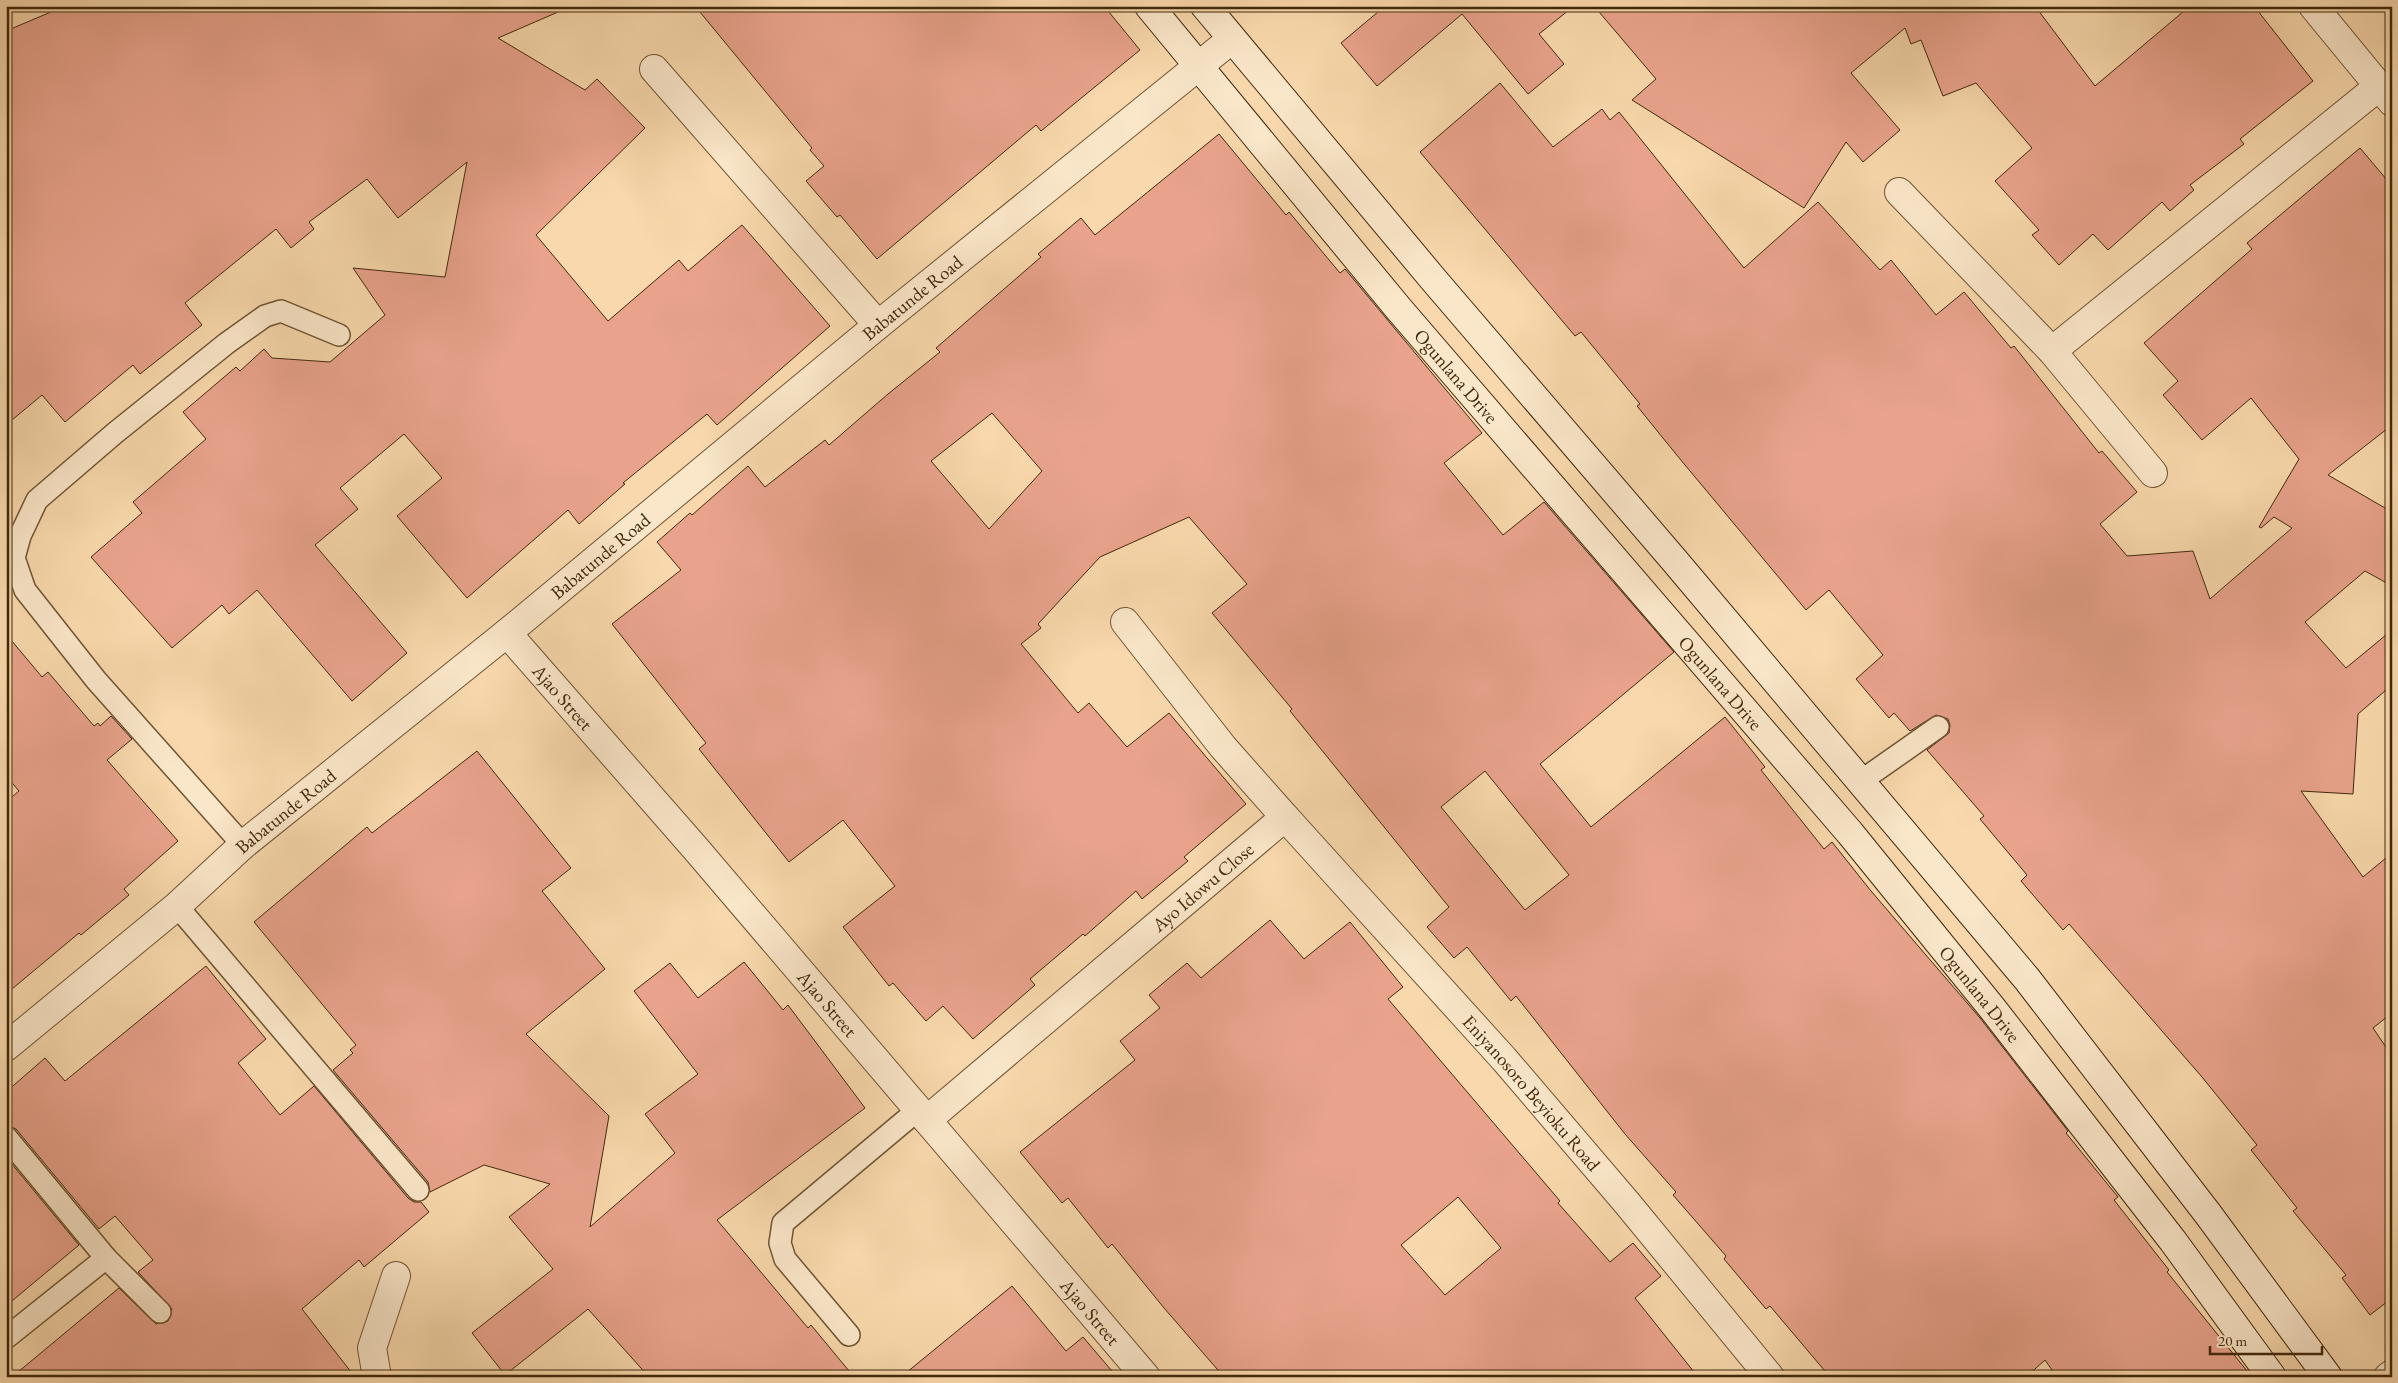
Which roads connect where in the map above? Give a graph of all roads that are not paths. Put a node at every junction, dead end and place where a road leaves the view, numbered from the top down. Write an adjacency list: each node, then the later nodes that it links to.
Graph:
1 (1149, 6): 5 (street, Ogunlana Drive)
2 (1205, 6): 4 (street)
3 (2313, 6): 7 (street)
4 (1232, 39): 5 (street, Babatunde Road); 16 (street)
5 (1197, 67): 9 (street, Babatunde Road); 33 (street, Ogunlana Drive)
6 (654, 69): 9 (street)
7 (2385, 95): 11 (street)
8 (1899, 192): 11 (street)
9 (878, 325): 14 (street, Babatunde Road)
10 (339, 335): 18 (lane)
11 (2052, 351): 12 (street)
12 (2153, 473)
13 (1125, 622): 17 (street)
14 (507, 633): 18 (street, Babatunde Road); 21 (street, Ajao Street)
15 (1938, 728): 16 (lane)
16 (1861, 781): 34 (street)
17 (1285, 817): 21 (street, Ayo Idowu Close); 32 (street, Eniyanosoro Beyioku Road)
18 (243, 845): 19 (street, Babatunde Road)
19 (177, 906): 20 (street, Babatunde Road); 23 (lane)
20 (6, 1047)
21 (923, 1115): 27 (lane); 31 (street, Ajao Street)
22 (6, 1137): 24 (lane)
23 (418, 1190)
24 (106, 1258): 26 (lane); 28 (lane)
25 (396, 1276): 30 (street)
26 (160, 1312)
27 (849, 1335)
28 (6, 1338)
29 (2392, 1374): 35 (street)
30 (377, 1377)
31 (1146, 1377)
32 (1770, 1377)
33 (2272, 1377)
34 (2328, 1377)
35 (2388, 1377)

